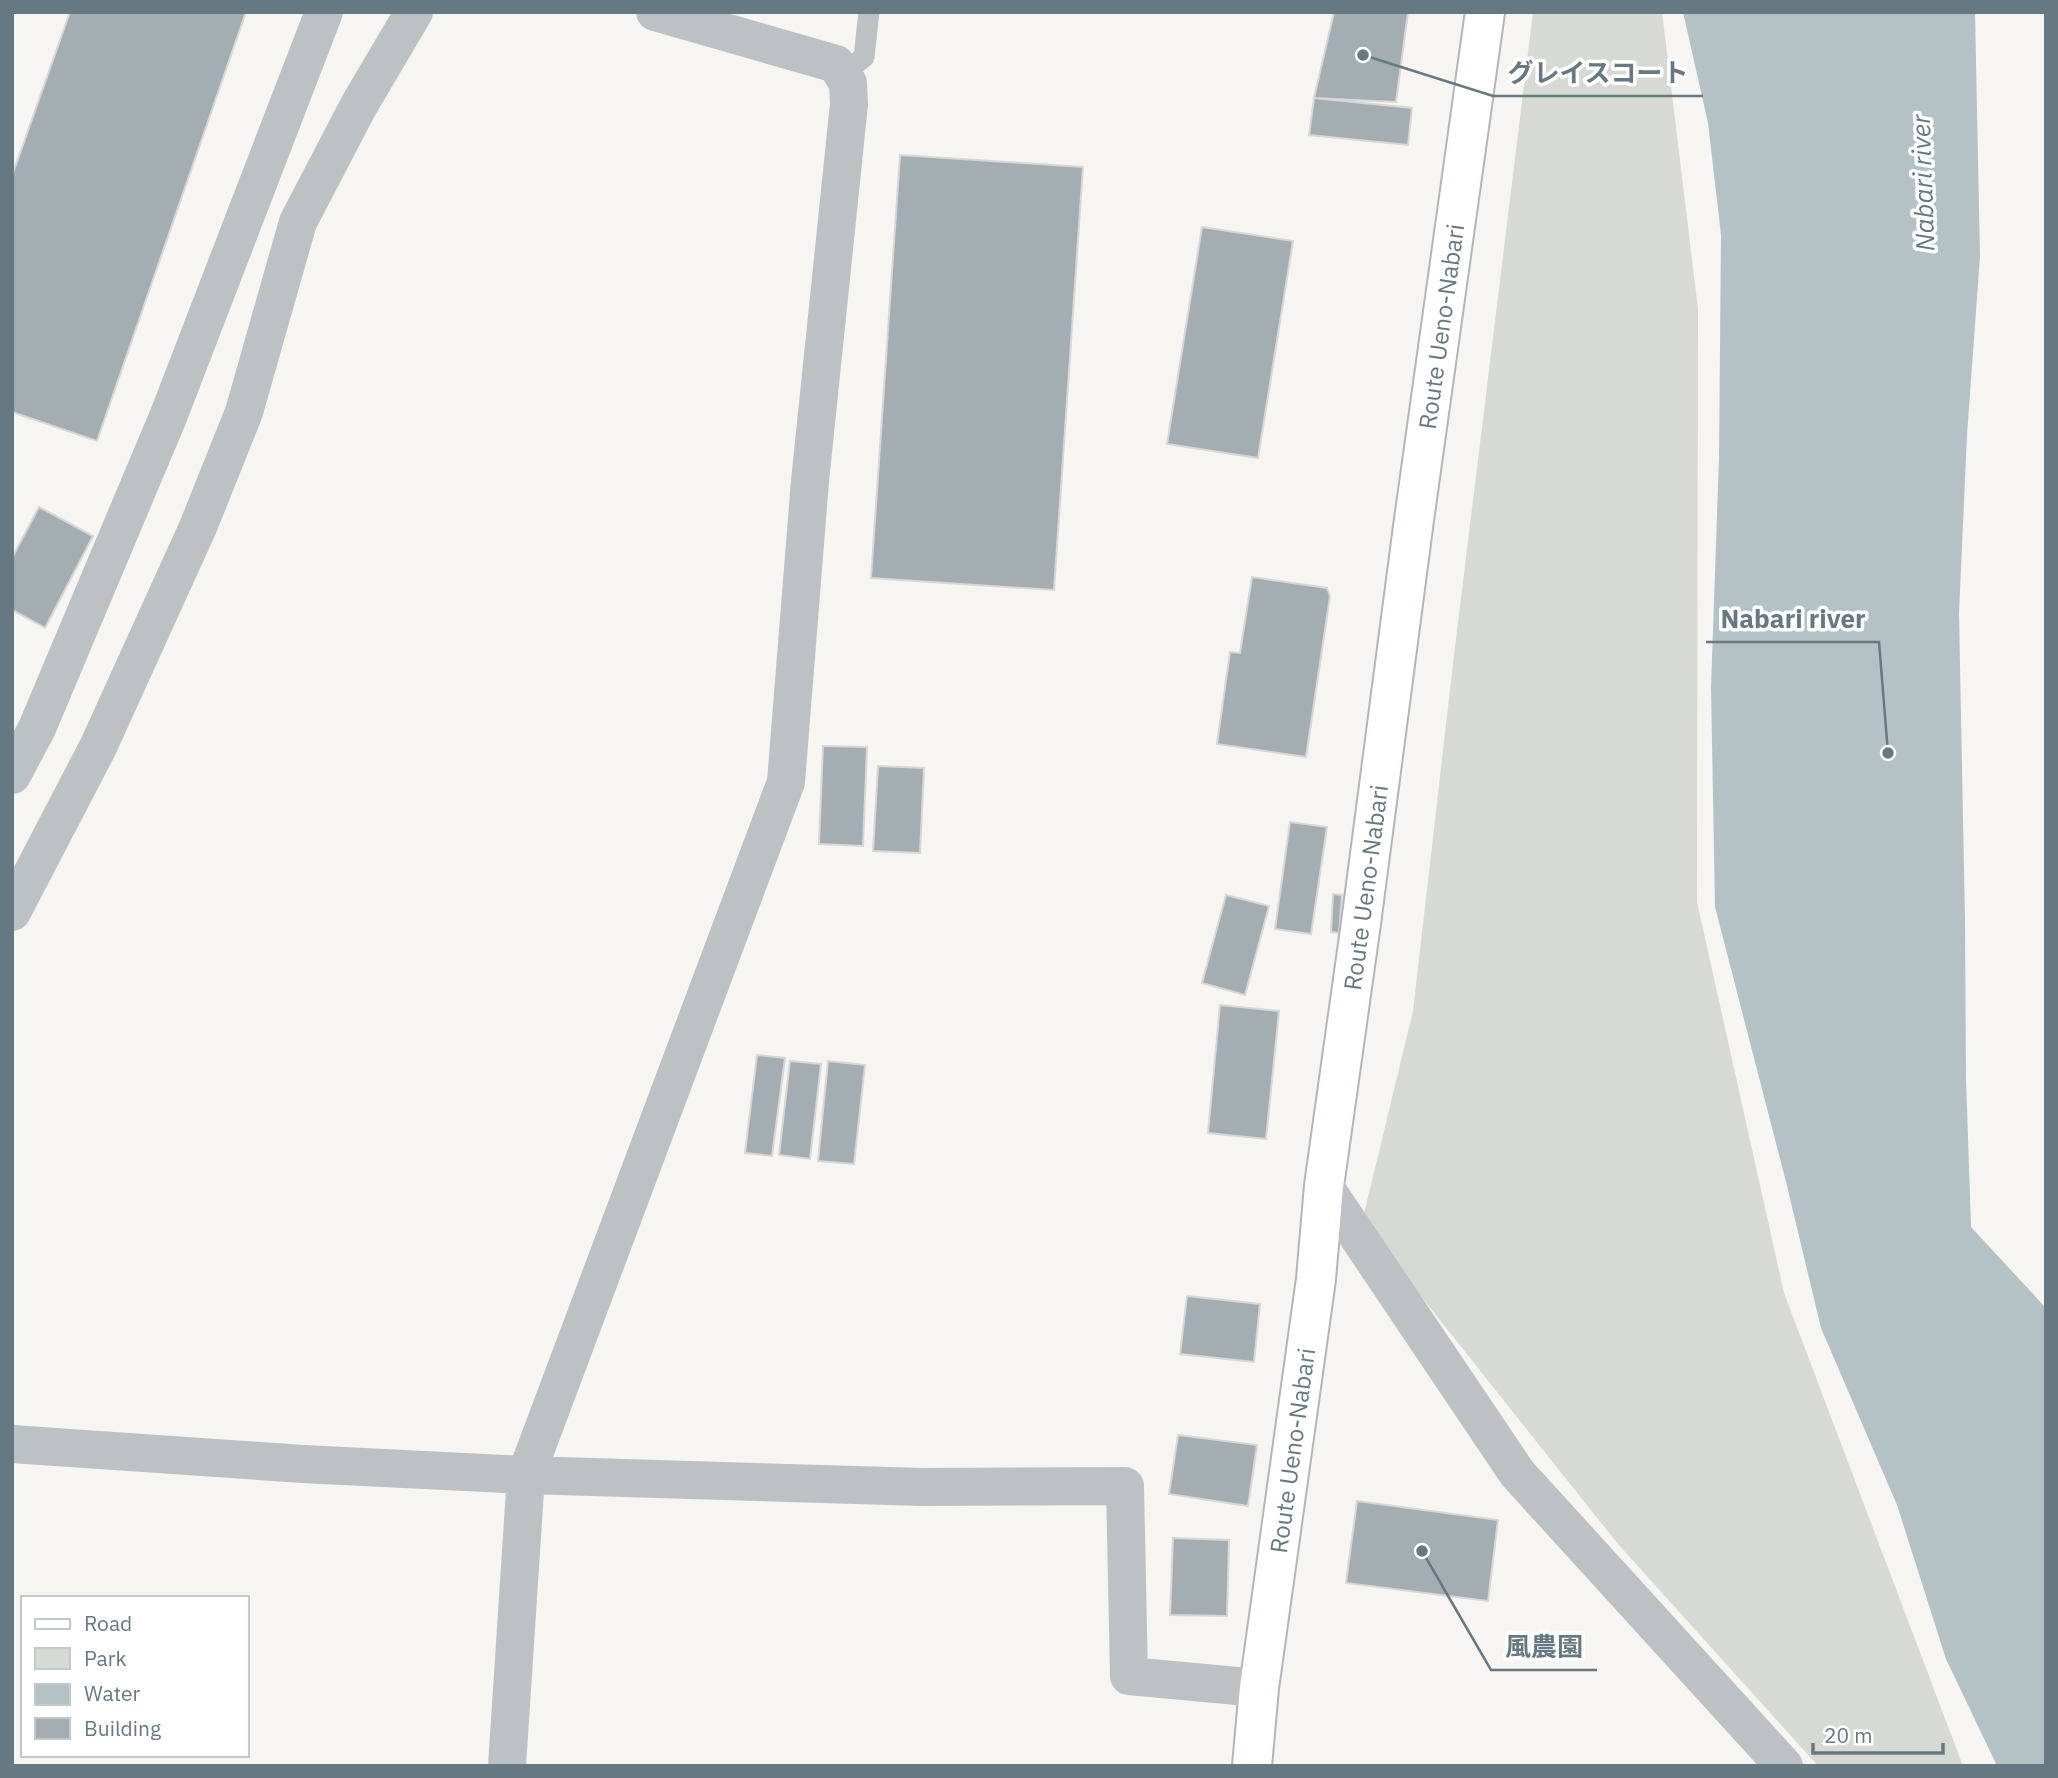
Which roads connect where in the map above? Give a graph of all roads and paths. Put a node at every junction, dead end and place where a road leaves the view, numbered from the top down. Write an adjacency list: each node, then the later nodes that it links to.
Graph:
1 (324, 12): 7 (street)
2 (414, 12): 8 (street)
3 (655, 12): 6 (street)
4 (869, 12): 6 (lane)
5 (1485, 12): 9 (main road, Route Ueno-Nabari)
6 (843, 75): 11 (street)
7 (12, 775)
8 (12, 912)
9 (1324, 1186): 12 (main road, Route Ueno-Nabari); 15 (street)
10 (12, 1444): 11 (street)
11 (526, 1475): 12 (street); 13 (street)
12 (1259, 1688): 14 (main road, Route Ueno-Nabari)
13 (507, 1766)
14 (1252, 1766)
15 (1784, 1766)

